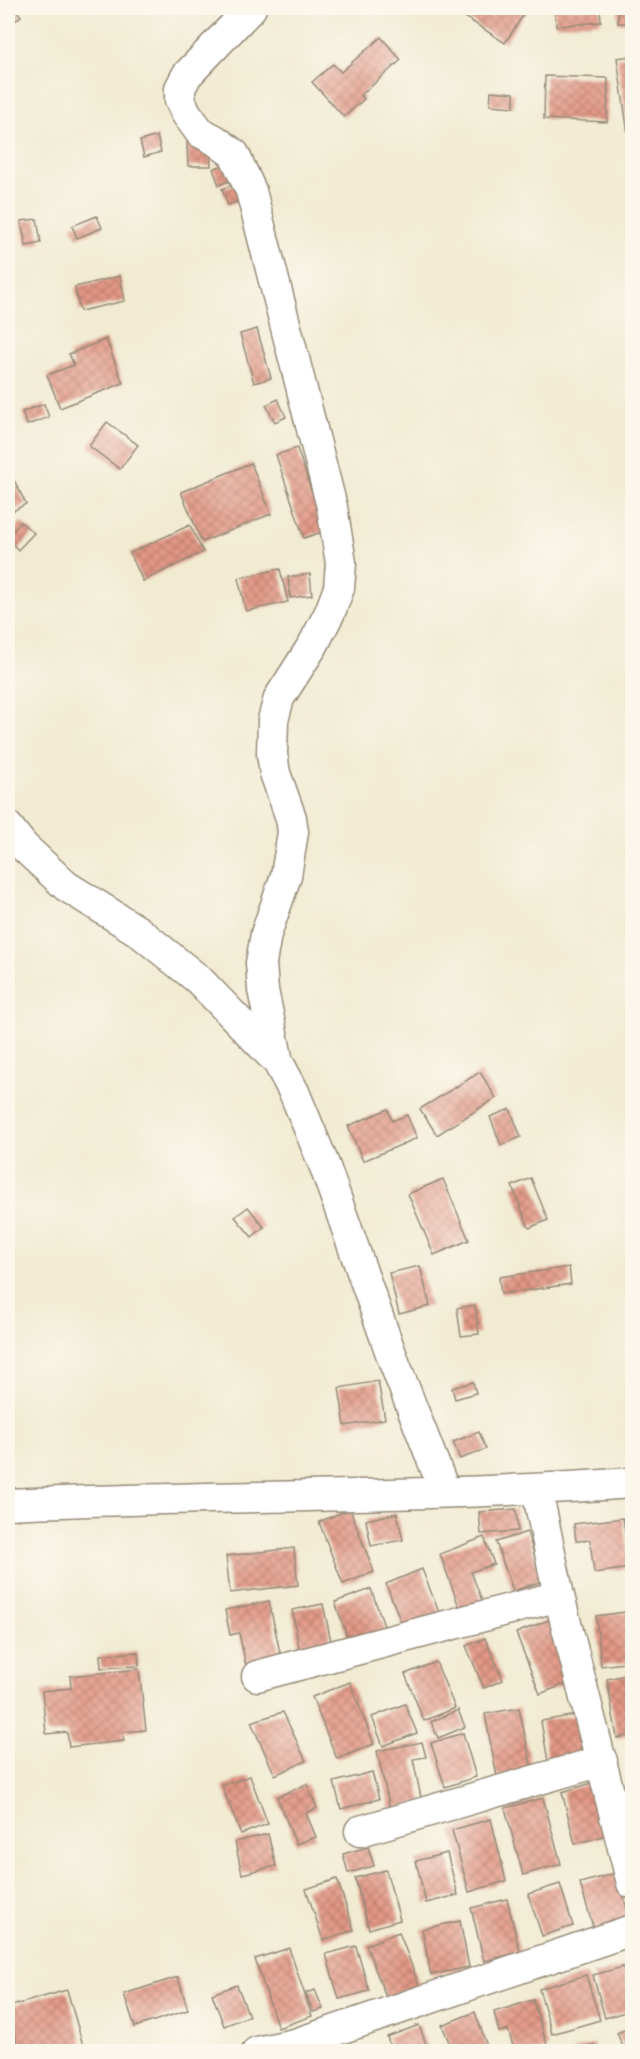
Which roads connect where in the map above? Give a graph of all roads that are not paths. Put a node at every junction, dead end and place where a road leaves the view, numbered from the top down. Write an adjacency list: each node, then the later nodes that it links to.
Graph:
1 (251, 8): 3 (street)
2 (8, 827): 3 (street)
3 (278, 1062): 6 (street)
4 (633, 1483): 5 (street)
5 (537, 1490): 6 (street); 8 (street)
6 (445, 1492): 7 (street)
7 (8, 1504)
8 (559, 1596): 9 (street); 10 (street)
9 (257, 1676)
10 (602, 1761): 11 (street); 12 (street)
11 (360, 1831)
12 (632, 1874)
13 (633, 1930): 14 (street)
14 (296, 2048): 15 (street)
15 (257, 2052)

